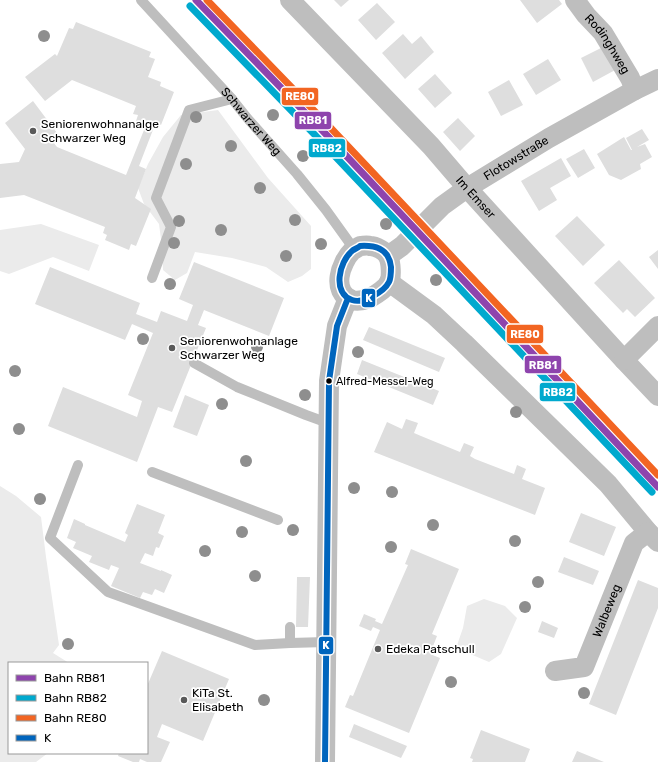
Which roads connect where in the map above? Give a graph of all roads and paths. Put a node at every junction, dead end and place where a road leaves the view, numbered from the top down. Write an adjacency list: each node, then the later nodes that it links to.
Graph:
1 (141, 0): 6 (lane, Schwarzer Weg)
2 (290, 0): 7 (street, Im Emser)
3 (575, 0): 5 (street, Rodinghweg)
4 (658, 80): 5 (street, Flotowstraße)
5 (635, 90): 7 (street, Flotowstraße)
6 (232, 99): 8 (lane, Schwarzer Weg); 10 (lane)
7 (467, 188): 9 (street, Flotowstraße); 14 (street, Im Emser)
8 (354, 249): 9 (street); 12 (street)
9 (395, 251): 11 (street)
10 (152, 278)
11 (389, 282): 12 (street); 21 (street)
12 (348, 298): 17 (street)
13 (658, 326): 14 (street)
14 (624, 360): 16 (street, Im Emser)
15 (194, 364): 17 (lane)
16 (658, 396)
17 (328, 423): 23 (street)
18 (78, 465): 24 (lane)
19 (152, 472): 20 (lane)
20 (278, 520)
21 (653, 537): 25 (street, Walbeweg)
22 (290, 627): 24 (lane)
23 (326, 642): 24 (lane); 26 (street)
24 (290, 643)
25 (554, 671)
26 (325, 762)

